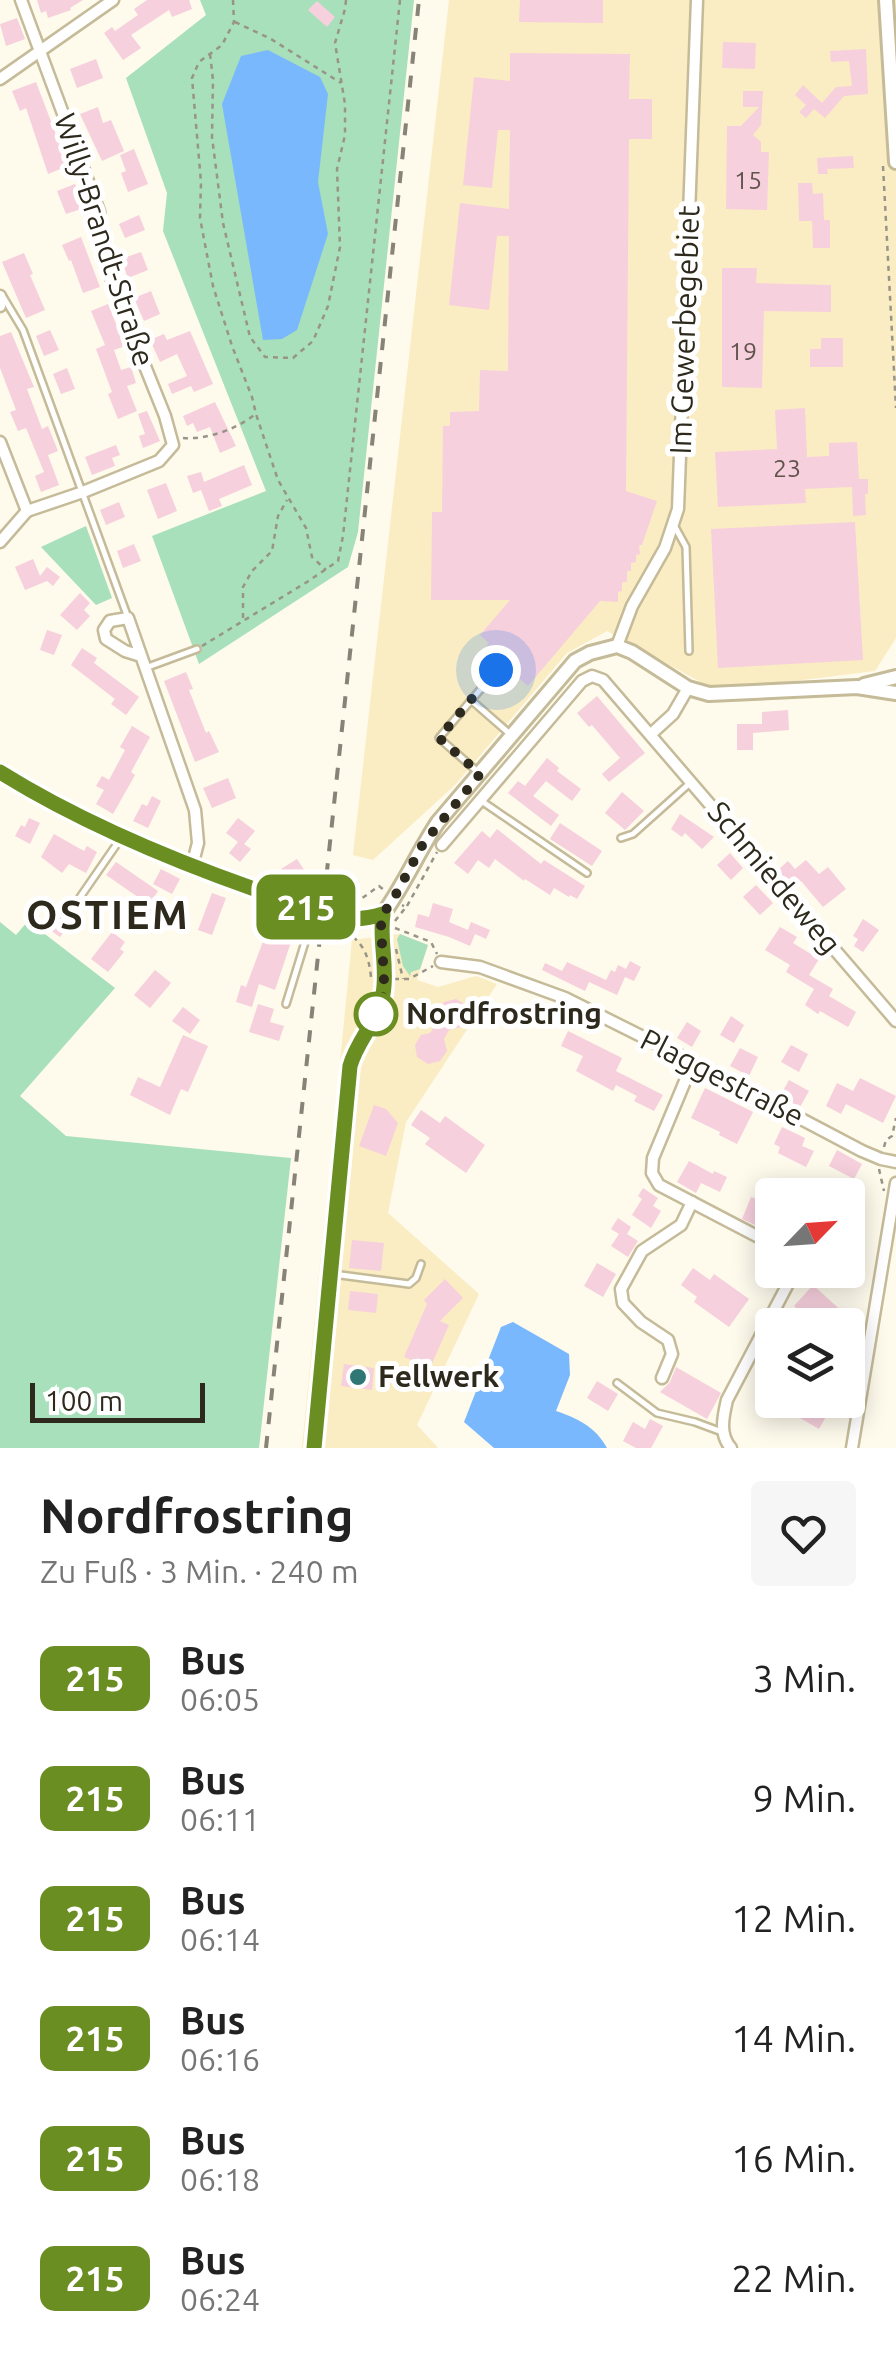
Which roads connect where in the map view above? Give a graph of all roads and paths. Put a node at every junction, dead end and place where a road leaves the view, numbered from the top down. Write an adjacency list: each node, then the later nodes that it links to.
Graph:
1 (20, 0): 9 (street, Willy-Brandt-Straße)
2 (113, 0): 9 (street)
3 (233, 0): 8 (path)
4 (346, 0): 12 (path)
5 (400, 0): 25 (path)
6 (697, 0): 23 (street, Im Gewerbegebiet)
7 (886, 0): 13 (street)
8 (234, 22): 10 (path); 12 (path)
9 (40, 51): 11 (street); 18 (street, Willy-Brandt-Straße)
10 (210, 54): 12 (path); 17 (path)
11 (0, 79)
12 (342, 83)
13 (889, 159): 16 (path)
14 (0, 294): 15 (street); 20 (lane)
15 (0, 306)
16 (896, 408)
17 (256, 414): 18 (path); 21 (path)
18 (172, 437): 20 (street)
19 (0, 442): 22 (street)
20 (83, 492): 22 (street); 26 (lane)
21 (288, 499): 25 (path); 27 (path)
22 (27, 511): 24 (street)
23 (674, 524): 28 (street, Im Gewerbegebiet); 30 (lane)
24 (0, 542)
25 (326, 570): 27 (path)
26 (128, 618): 31 (street); 31 (street)
27 (244, 621): 29 (path)
28 (617, 646): 35 (street); 39 (street)
29 (197, 649): 31 (lane)
30 (689, 651)
31 (143, 662): 47 (street)
32 (496, 670): 37 (lane)
33 (896, 677): 34 (street)
34 (857, 687): 35 (street); 36 (street)
35 (688, 688): 38 (street)
36 (896, 693)
37 (471, 700): 39 (lane); 41 (lane)
38 (651, 734): 42 (street, Schmiedeweg); 43 (street, Schmiedeweg)
39 (512, 736): 41 (street)
40 (0, 772): 44 (street)
41 (480, 774): 49 (street)
42 (692, 781): 45 (lane); 57 (street, Schmiedeweg)
43 (480, 800): 46 (street, Schmiedeweg); 48 (lane)
44 (122, 836): 47 (street); 50 (lane)
45 (621, 838)
46 (442, 845): 49 (path)
47 (192, 866): 51 (street)
48 (587, 873)
49 (400, 903): 52 (street)
50 (74, 906)
51 (313, 910): 52 (street); 56 (lane)
52 (390, 922): 54 (path); 54 (path); 55 (street)
53 (348, 931): 55 (path)
54 (441, 962): 58 (street, Plaggestraße)
55 (384, 978): 67 (street)
56 (286, 1004)
57 (896, 1022)
58 (693, 1062): 61 (street, Plaggestraße); 64 (street)
59 (896, 1118): 60 (path)
60 (894, 1137): 61 (path)
61 (881, 1159): 62 (street, Plaggestraße)
62 (896, 1162)
63 (896, 1182): 69 (street)
64 (692, 1202): 65 (street); 70 (street)
65 (755, 1235)
66 (421, 1264): 67 (lane)
67 (330, 1274): 74 (street)
68 (755, 1346): 73 (street)
69 (865, 1377)
70 (662, 1378)
71 (617, 1383): 73 (lane)
72 (857, 1418): 76 (street)
73 (724, 1433): 75 (street)
74 (314, 1448)
75 (731, 1448)
76 (852, 1448)

